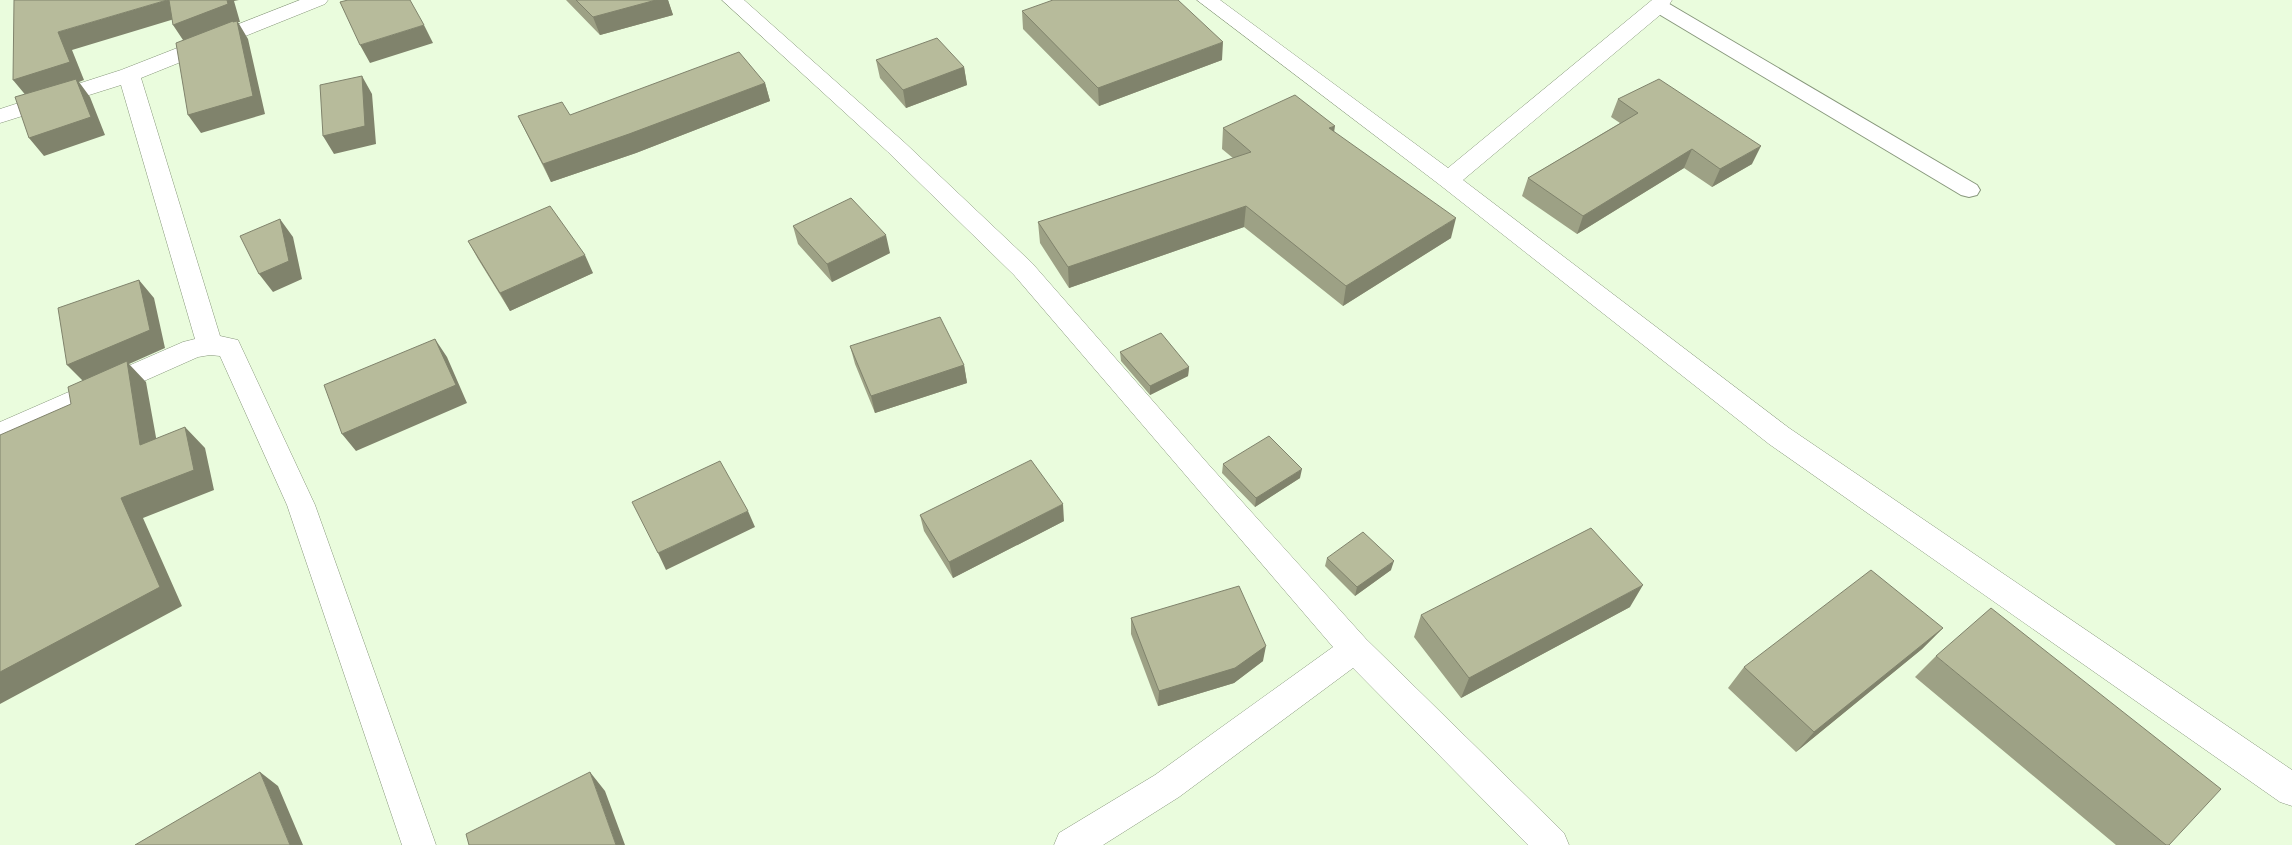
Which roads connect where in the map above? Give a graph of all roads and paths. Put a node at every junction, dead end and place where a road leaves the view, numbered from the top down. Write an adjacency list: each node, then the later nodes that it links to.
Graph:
1 (318, 0): 5 (street)
2 (732, 0): 11 (street)
3 (1207, 0): 7 (street)
4 (1661, 3): 7 (street); 8 (lane)
5 (129, 75): 6 (street); 9 (street)
6 (0, 116)
7 (1448, 180): 12 (street)
8 (1969, 190)
9 (210, 345): 10 (street); 13 (street)
10 (0, 434)
11 (1355, 649): 14 (street); 15 (street)
12 (2292, 790)
13 (420, 845)
14 (1071, 845)
15 (1552, 845)

